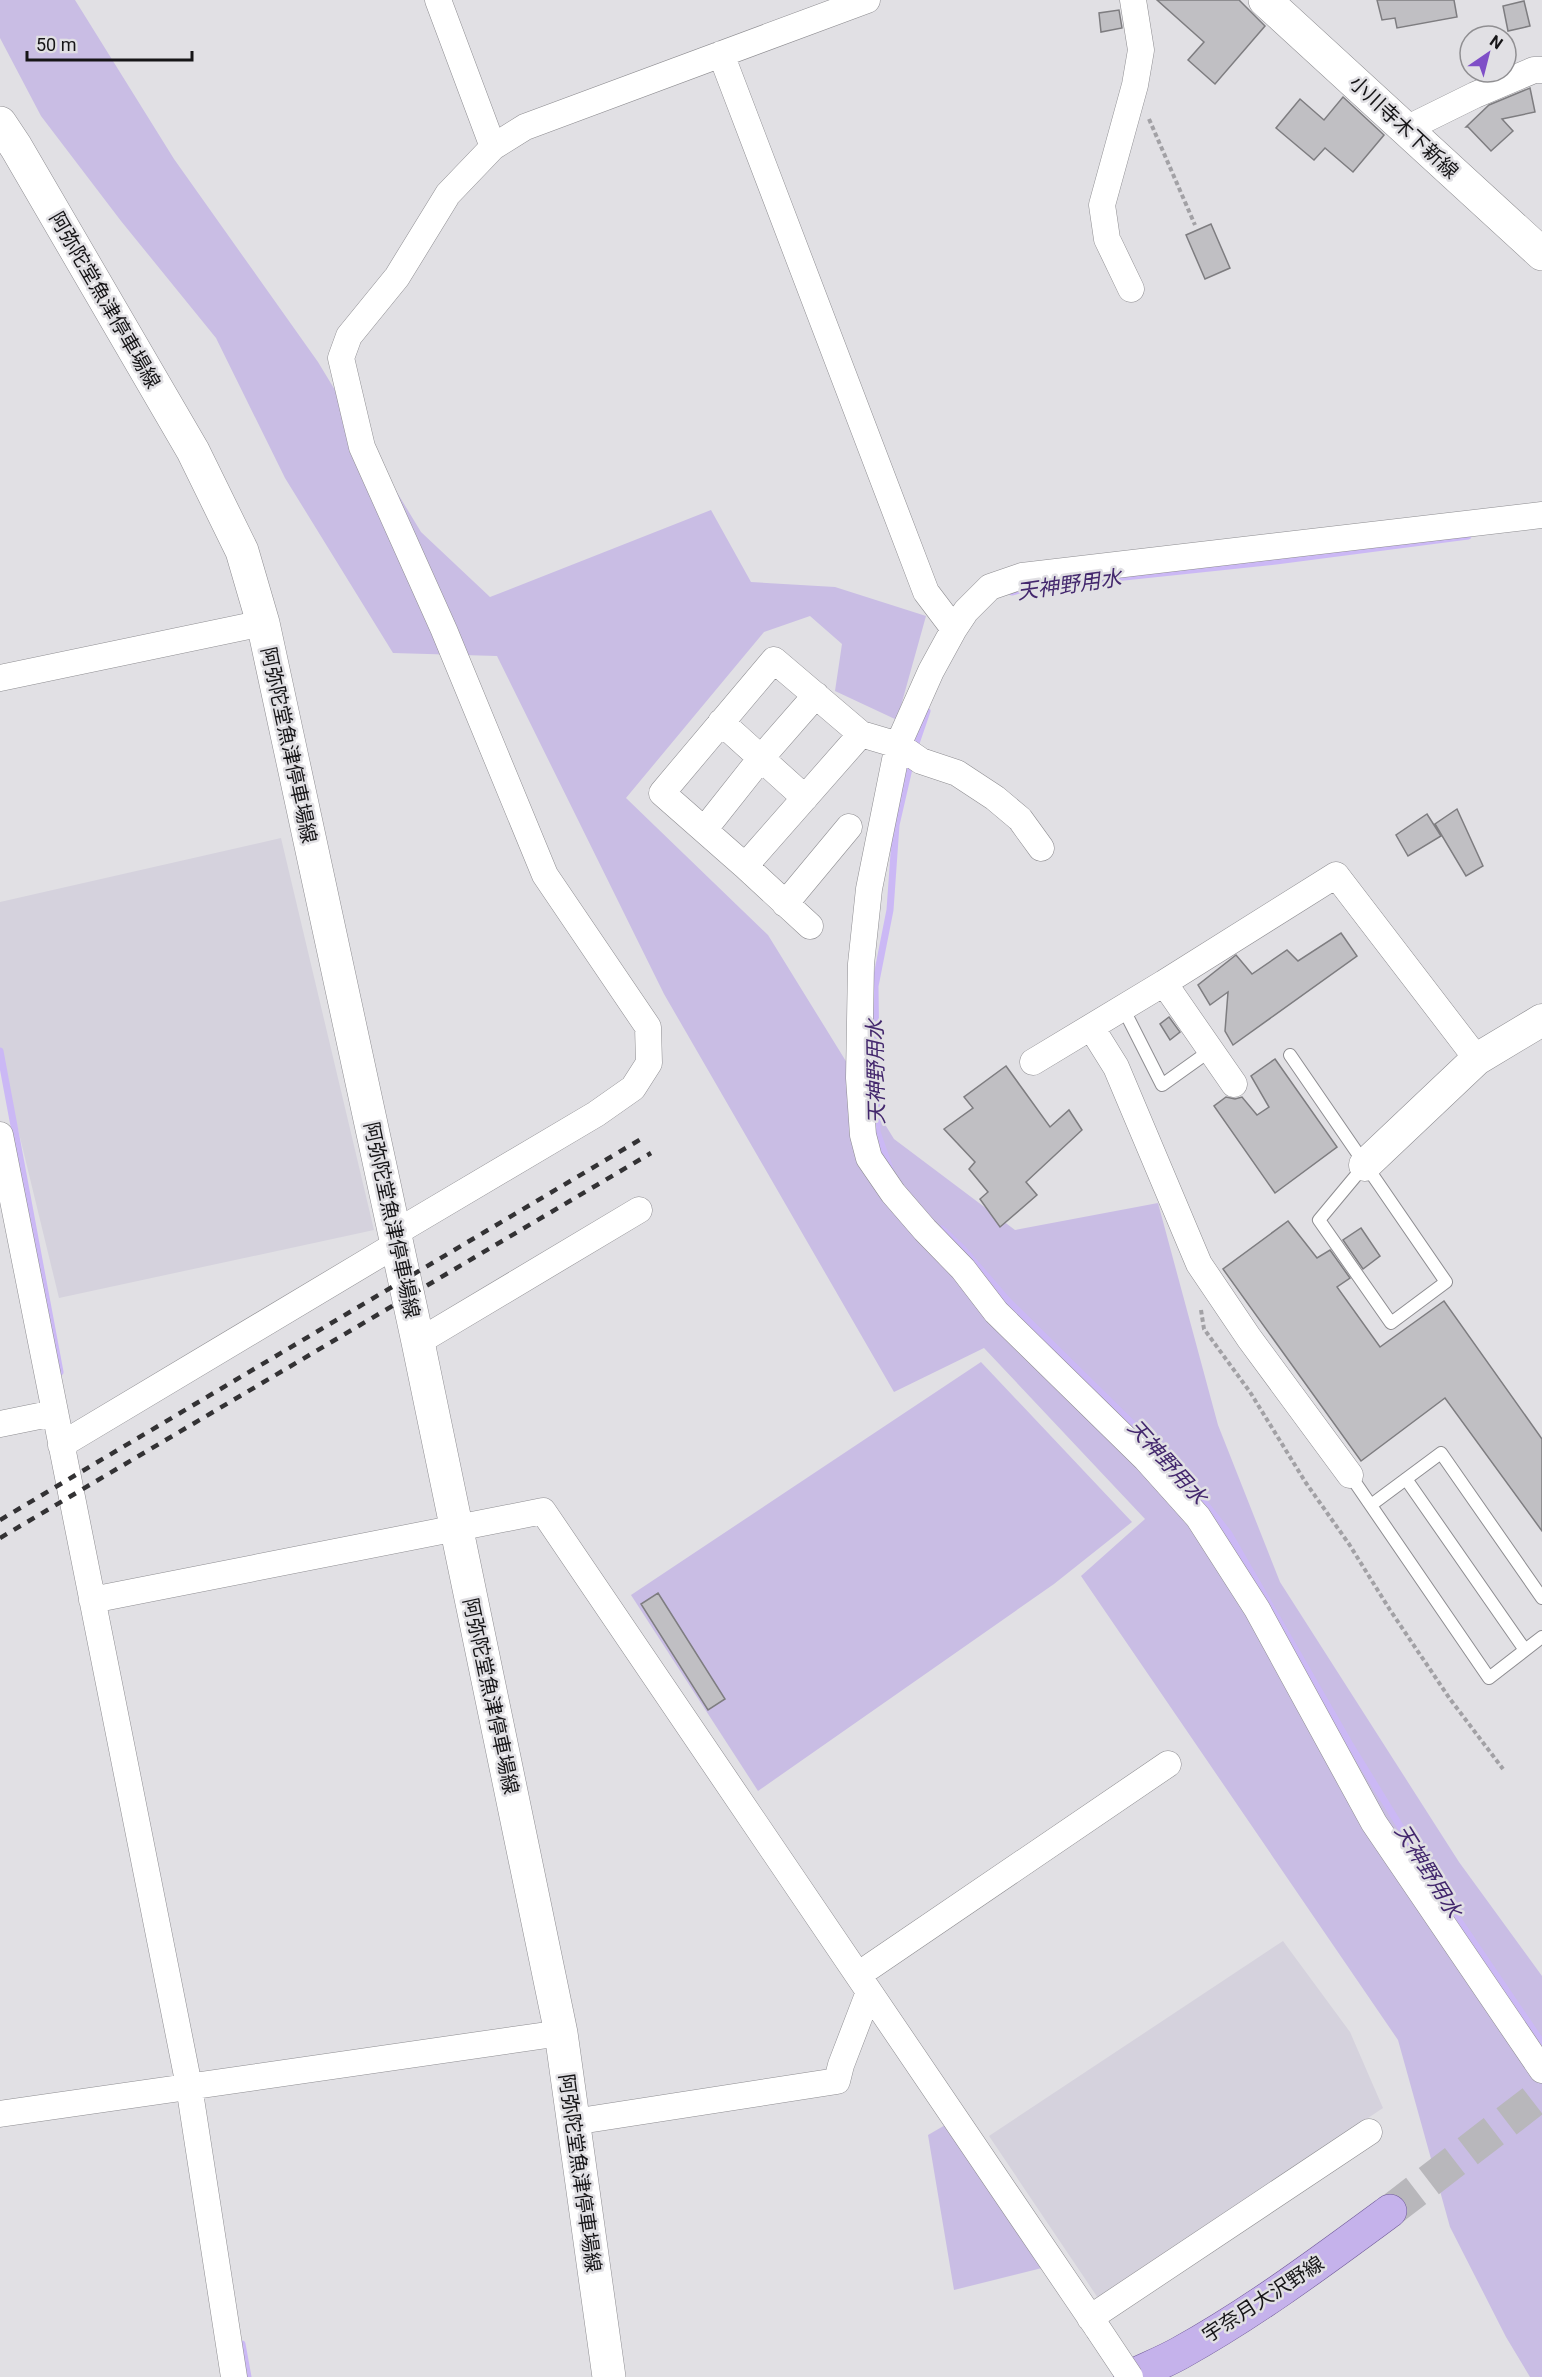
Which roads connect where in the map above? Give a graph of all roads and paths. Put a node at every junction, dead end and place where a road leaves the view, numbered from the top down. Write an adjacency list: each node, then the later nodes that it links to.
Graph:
1 (438, 0): 11 (street)
2 (867, 0): 5 (street)
3 (1133, 0): 8 (street)
4 (1265, 0): 10 (main road, 小川寺木下新線)
5 (823, 8): 6 (street)
6 (721, 54): 11 (street); 17 (street)
7 (1542, 70): 10 (street)
8 (1135, 85): 12 (path); 14 (street)
9 (0, 123): 16 (main road, 阿弥陀堂魚津停車場線)
10 (1406, 129): 13 (main road, 小川寺木下新線)
11 (493, 147): 43 (street)
12 (1195, 225)
13 (1542, 254)
14 (1131, 289)
15 (1542, 515): 17 (street)
16 (263, 622): 18 (street); 43 (main road, 阿弥陀堂魚津停車場線)
17 (954, 629): 22 (street)
18 (0, 678)
19 (816, 695): 20 (street); 21 (street); 23 (street)
20 (721, 722): 23 (street); 26 (street)
21 (861, 734): 22 (street); 24 (street)
22 (898, 745): 27 (street); 61 (street)
23 (761, 758): 24 (street); 26 (street)
24 (805, 798): 28 (street)
25 (849, 827): 29 (street)
26 (704, 830): 28 (street)
27 (1041, 848)
28 (745, 866): 29 (street)
29 (785, 904): 30 (street)
30 (810, 926)
31 (1164, 983): 32 (street); 35 (street); 37 (street)
32 (1123, 1008): 34 (street); 35 (lane)
33 (1542, 1020): 37 (street)
34 (1091, 1027): 38 (street); 44 (street)
35 (1211, 1050): 39 (street)
36 (1290, 1055): 41 (lane)
37 (1477, 1059): 41 (street)
38 (1033, 1062)
39 (1234, 1084)
40 (0, 1135): 46 (street)
41 (1365, 1165): 41 (lane)
42 (639, 1210): 45 (street)
43 (396, 1238): 45 (main road, 阿弥陀堂魚津停車場線); 48 (street)
44 (1199, 1264): 49 (street); 58 (path)
45 (418, 1342): 52 (main road, 阿弥陀堂魚津停車場線)
46 (54, 1413): 47 (street); 48 (street)
47 (0, 1424)
48 (61, 1445): 54 (street)
49 (1350, 1475): 51 (lane)
50 (1406, 1479): 51 (lane); 53 (lane); 56 (lane)
51 (1371, 1505): 56 (lane)
52 (456, 1527): 54 (street); 59 (street); 60 (main road, 阿弥陀堂魚津停車場線)
53 (1542, 1598)
54 (92, 1600): 62 (street)
55 (1542, 1637): 56 (lane)
56 (1525, 1650)
57 (1167, 1764): 59 (street)
58 (1503, 1768)
59 (863, 1983): 64 (street); 67 (street)
60 (561, 2033): 62 (street); 64 (main road, 阿弥陀堂魚津停車場線)
61 (1542, 2070)
62 (189, 2086): 63 (street); 68 (street)
63 (0, 2114)
64 (573, 2122): 69 (main road, 阿弥陀堂魚津停車場線)
65 (1369, 2132): 67 (street)
66 (1390, 2211): 70 (main road, 宇奈月大沢野線)
67 (1094, 2324): 70 (street, bridge)
68 (234, 2377)
69 (609, 2377)
70 (1130, 2377)

